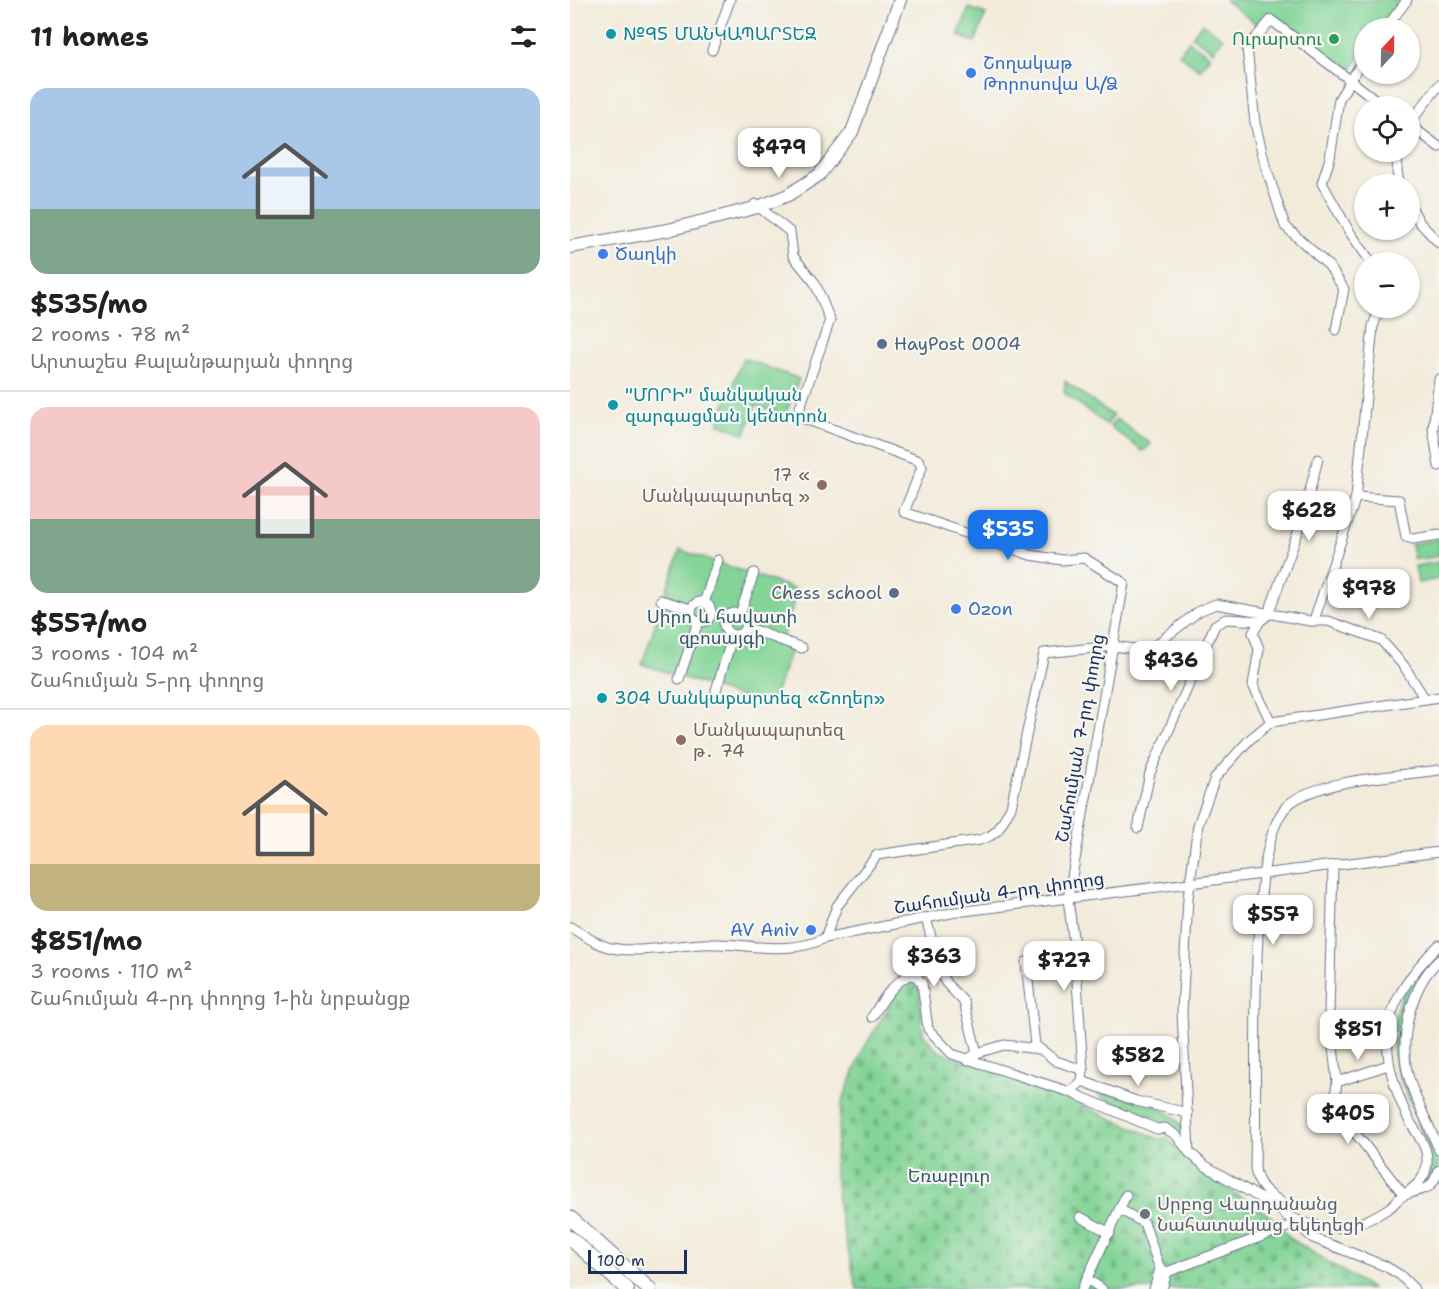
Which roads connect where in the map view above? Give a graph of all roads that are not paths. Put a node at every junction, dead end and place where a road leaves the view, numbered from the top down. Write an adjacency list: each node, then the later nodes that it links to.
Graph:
1 (730, 0): 5 (street)
2 (898, 0): 13 (main road)
3 (1407, 0): 4 (street)
4 (1394, 18)
5 (712, 50)
6 (1354, 72): 7 (street)
7 (1348, 80): 9 (street); 17 (street); 19 (street)
8 (1439, 85): 10 (street)
9 (1370, 96)
10 (1420, 111)
11 (1420, 132): 12 (street)
12 (1439, 147)
13 (756, 206): 16 (main road); 38 (street, Շահումյան 7-րդ փողոց)
14 (1420, 223): 15 (street)
15 (1439, 243)
16 (570, 245)
17 (1364, 252)
18 (1376, 318): 23 (street)
19 (1336, 330)
20 (1439, 378): 22 (street)
21 (1318, 459): 32 (street)
22 (1439, 466)
23 (1356, 497): 24 (street); 33 (street)
24 (1439, 535)
25 (718, 560): 28 (street)
26 (754, 573): 30 (street)
27 (661, 600): 29 (street)
28 (704, 603): 29 (street); 31 (street)
29 (691, 609): 35 (street)
30 (740, 614): 34 (street); 36 (street)
31 (711, 615): 34 (street); 35 (street)
32 (1264, 618): 33 (street); 38 (street); 44 (street); 46 (street)
33 (1314, 620): 43 (street)
34 (725, 621): 37 (street)
35 (698, 622): 40 (street)
36 (746, 627): 37 (street); 39 (street)
37 (732, 635): 41 (street)
38 (1114, 646): 51 (street, Շահումյան 7-րդ փողոց); 54 (street)
39 (802, 648)
40 (679, 679)
41 (716, 690)
42 (1439, 697): 43 (street)
43 (1425, 699): 44 (street)
44 (1270, 722): 50 (street)
45 (1439, 770): 49 (street)
46 (1138, 828)
47 (1439, 852): 48 (street, Շահումյան 4-րդ փողոց)
48 (1334, 866): 49 (street, Շահումյան 4-րդ փողոց); 65 (street)
49 (1263, 874): 50 (street, Շահումյան 4-րդ փողոց); 74 (street)
50 (1191, 884): 51 (street, Շահումյան 4-րդ փողոց); 67 (street)
51 (1068, 899): 52 (street, Շահումյան 4-րդ փողոց); 63 (street, Շահումյան 7-րդ փողոց)
52 (926, 918): 54 (street, Շահումյան 4-րդ փողոց); 60 (street)
53 (570, 927): 54 (street, Շահումյան 4-րդ փողոց)
54 (825, 938)
55 (1439, 945): 62 (street)
56 (1439, 960): 68 (street)
57 (1026, 962): 59 (street)
58 (872, 1017): 61 (street)
59 (1040, 1049): 60 (street); 63 (street)
60 (976, 1053): 61 (street)
61 (967, 1060): 66 (street)
62 (1388, 1065): 65 (street); 72 (street)
63 (1083, 1070): 64 (street, Շահումյան 7-րդ փողոց)
64 (1082, 1081): 66 (street); 67 (street)
65 (1337, 1082): 72 (street)
66 (1071, 1092): 69 (street)
67 (1188, 1113): 69 (street)
68 (1439, 1150)
69 (1189, 1152): 74 (street)
70 (1439, 1170): 72 (street)
71 (1126, 1195): 73 (street)
72 (1404, 1195): 74 (street)
73 (1121, 1210): 78 (street); 80 (street)
74 (1287, 1216): 77 (street)
75 (1080, 1217): 78 (street)
76 (570, 1218): 83 (highway)
77 (1295, 1224): 80 (street); 88 (street)
78 (1110, 1233): 81 (street)
79 (570, 1239): 82 (highway)
80 (1163, 1270): 86 (street); 87 (street)
81 (1088, 1279): 84 (street); 85 (street)
82 (627, 1289)
83 (649, 1289)
84 (1082, 1289)
85 (1102, 1289)
86 (1154, 1289)
87 (1162, 1289)
88 (1414, 1289)

